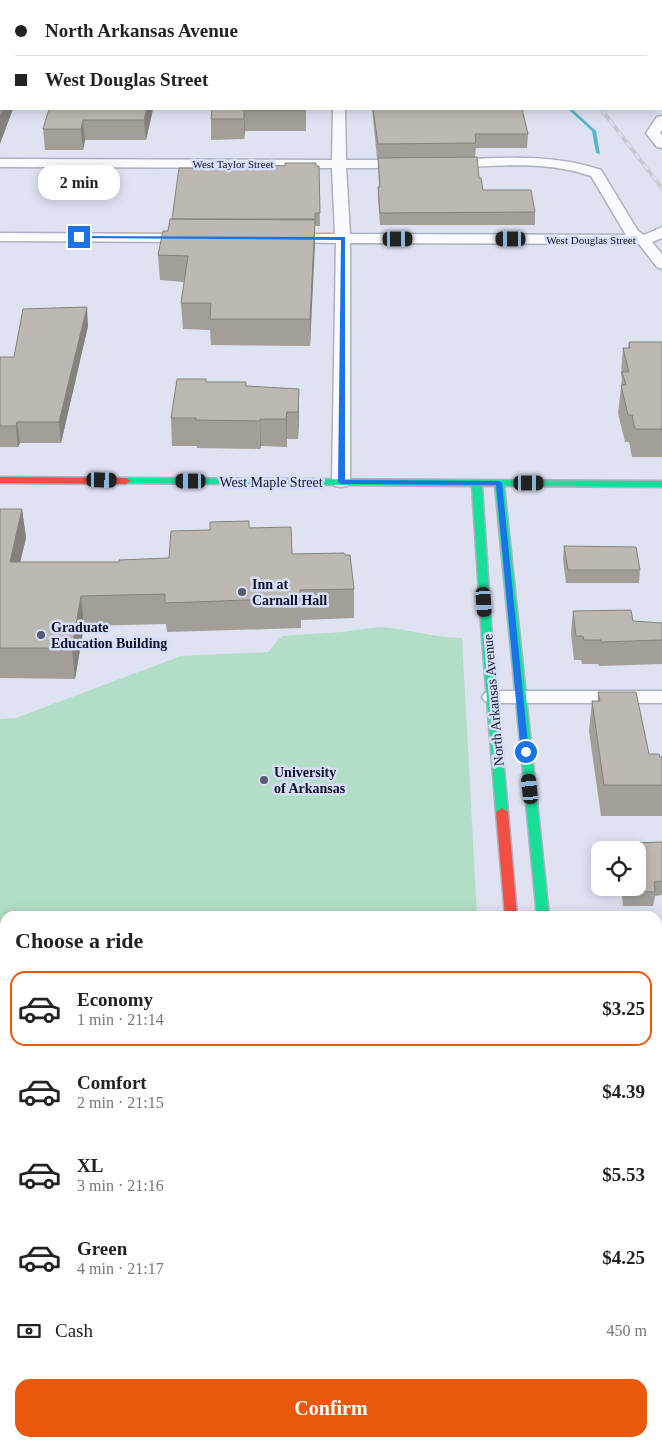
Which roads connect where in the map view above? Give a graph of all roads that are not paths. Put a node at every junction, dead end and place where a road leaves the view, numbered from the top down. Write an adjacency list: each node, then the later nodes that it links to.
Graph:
1 (339, 110): 5 (street)
2 (662, 120): 3 (street)
3 (662, 144)
4 (0, 162): 5 (street, West Taylor Street)
5 (339, 164): 6 (street, West Taylor Street); 12 (street)
6 (417, 164)
7 (437, 164): 13 (street)
8 (662, 231): 13 (street)
9 (0, 237): 10 (street)
10 (208, 238)
11 (266, 238): 12 (street, West Douglas Street)
12 (343, 238): 13 (street, West Douglas Street); 16 (street)
13 (642, 240): 14 (street)
14 (662, 264)
15 (0, 480): 16 (street, West Maple Street)
16 (341, 482): 17 (street, West Maple Street)
17 (477, 483): 18 (street, West Maple Street); 20 (street, North Arkansas Avenue)
18 (499, 483): 19 (street, West Maple Street); 22 (street, North Arkansas Avenue)
19 (662, 484)
20 (492, 697): 22 (street); 23 (street, North Arkansas Avenue)
21 (662, 697): 22 (street)
22 (520, 698): 24 (street, North Arkansas Avenue)
23 (511, 911)
24 (542, 911)

